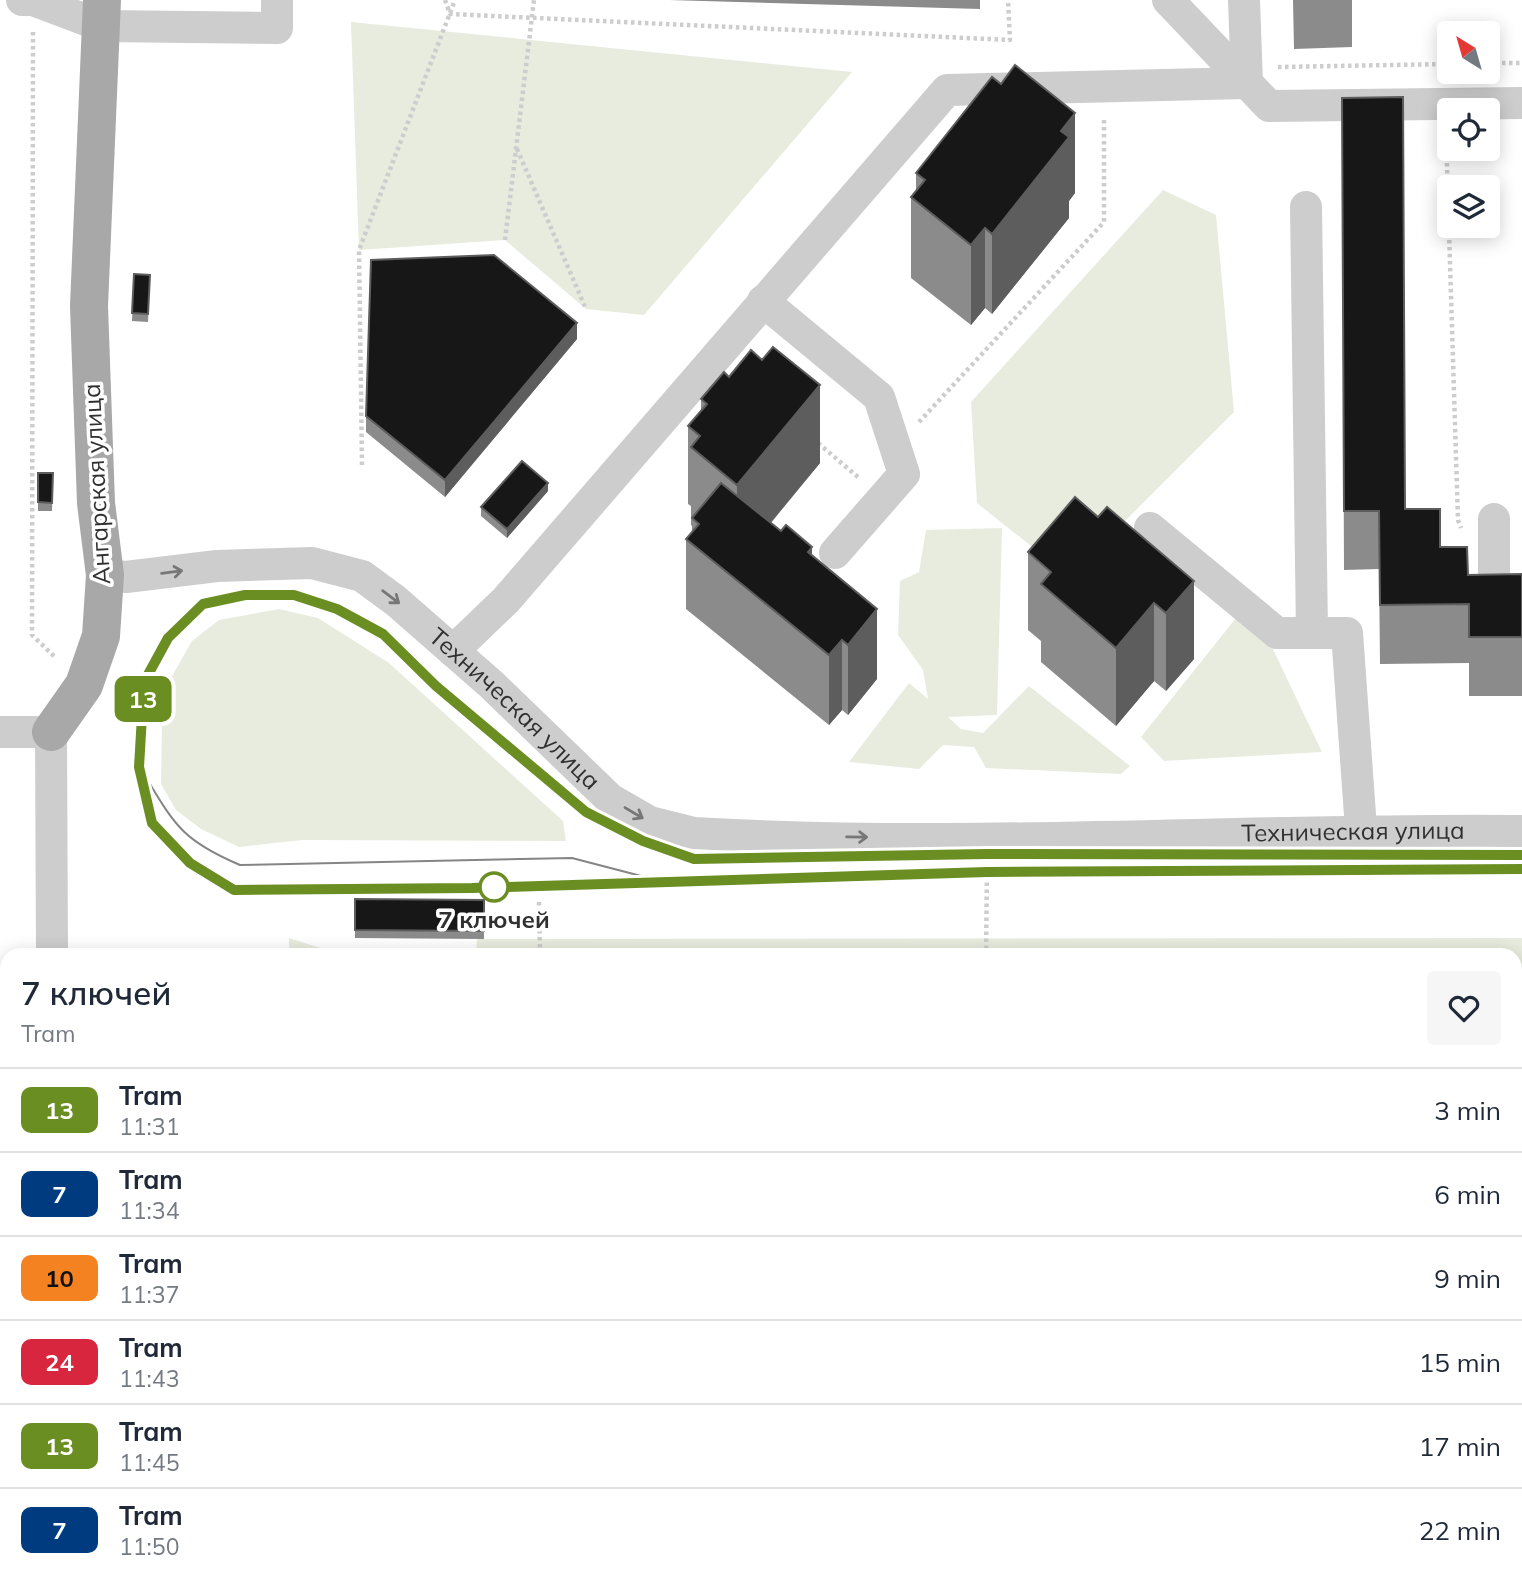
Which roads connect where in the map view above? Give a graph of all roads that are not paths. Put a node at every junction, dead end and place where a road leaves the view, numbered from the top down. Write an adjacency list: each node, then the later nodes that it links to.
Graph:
1 (22, 0): 2 (street)
2 (33, 0): 6 (street)
3 (277, 0): 6 (street)
4 (1168, 0): 7 (street)
5 (1244, 0): 7 (street)
6 (102, 13): 14 (main road, Ангарская улица)
7 (1246, 76): 8 (street); 10 (street)
8 (1522, 103)
9 (1306, 207): 16 (street)
10 (764, 301): 13 (street); 17 (street)
11 (1494, 519): 15 (street)
12 (1150, 528): 16 (street)
13 (835, 554)
14 (105, 575): 17 (street, Техническая улица, one-way to 17); 19 (main road, Ангарская улица)
15 (1522, 605)
16 (1312, 633): 20 (street)
17 (453, 651): 20 (street, Техническая улица, one-way to 20)
18 (0, 732): 19 (street)
19 (51, 732): 22 (street)
20 (1361, 829): 21 (street, Техническая улица)
21 (1522, 831)
22 (52, 948)

